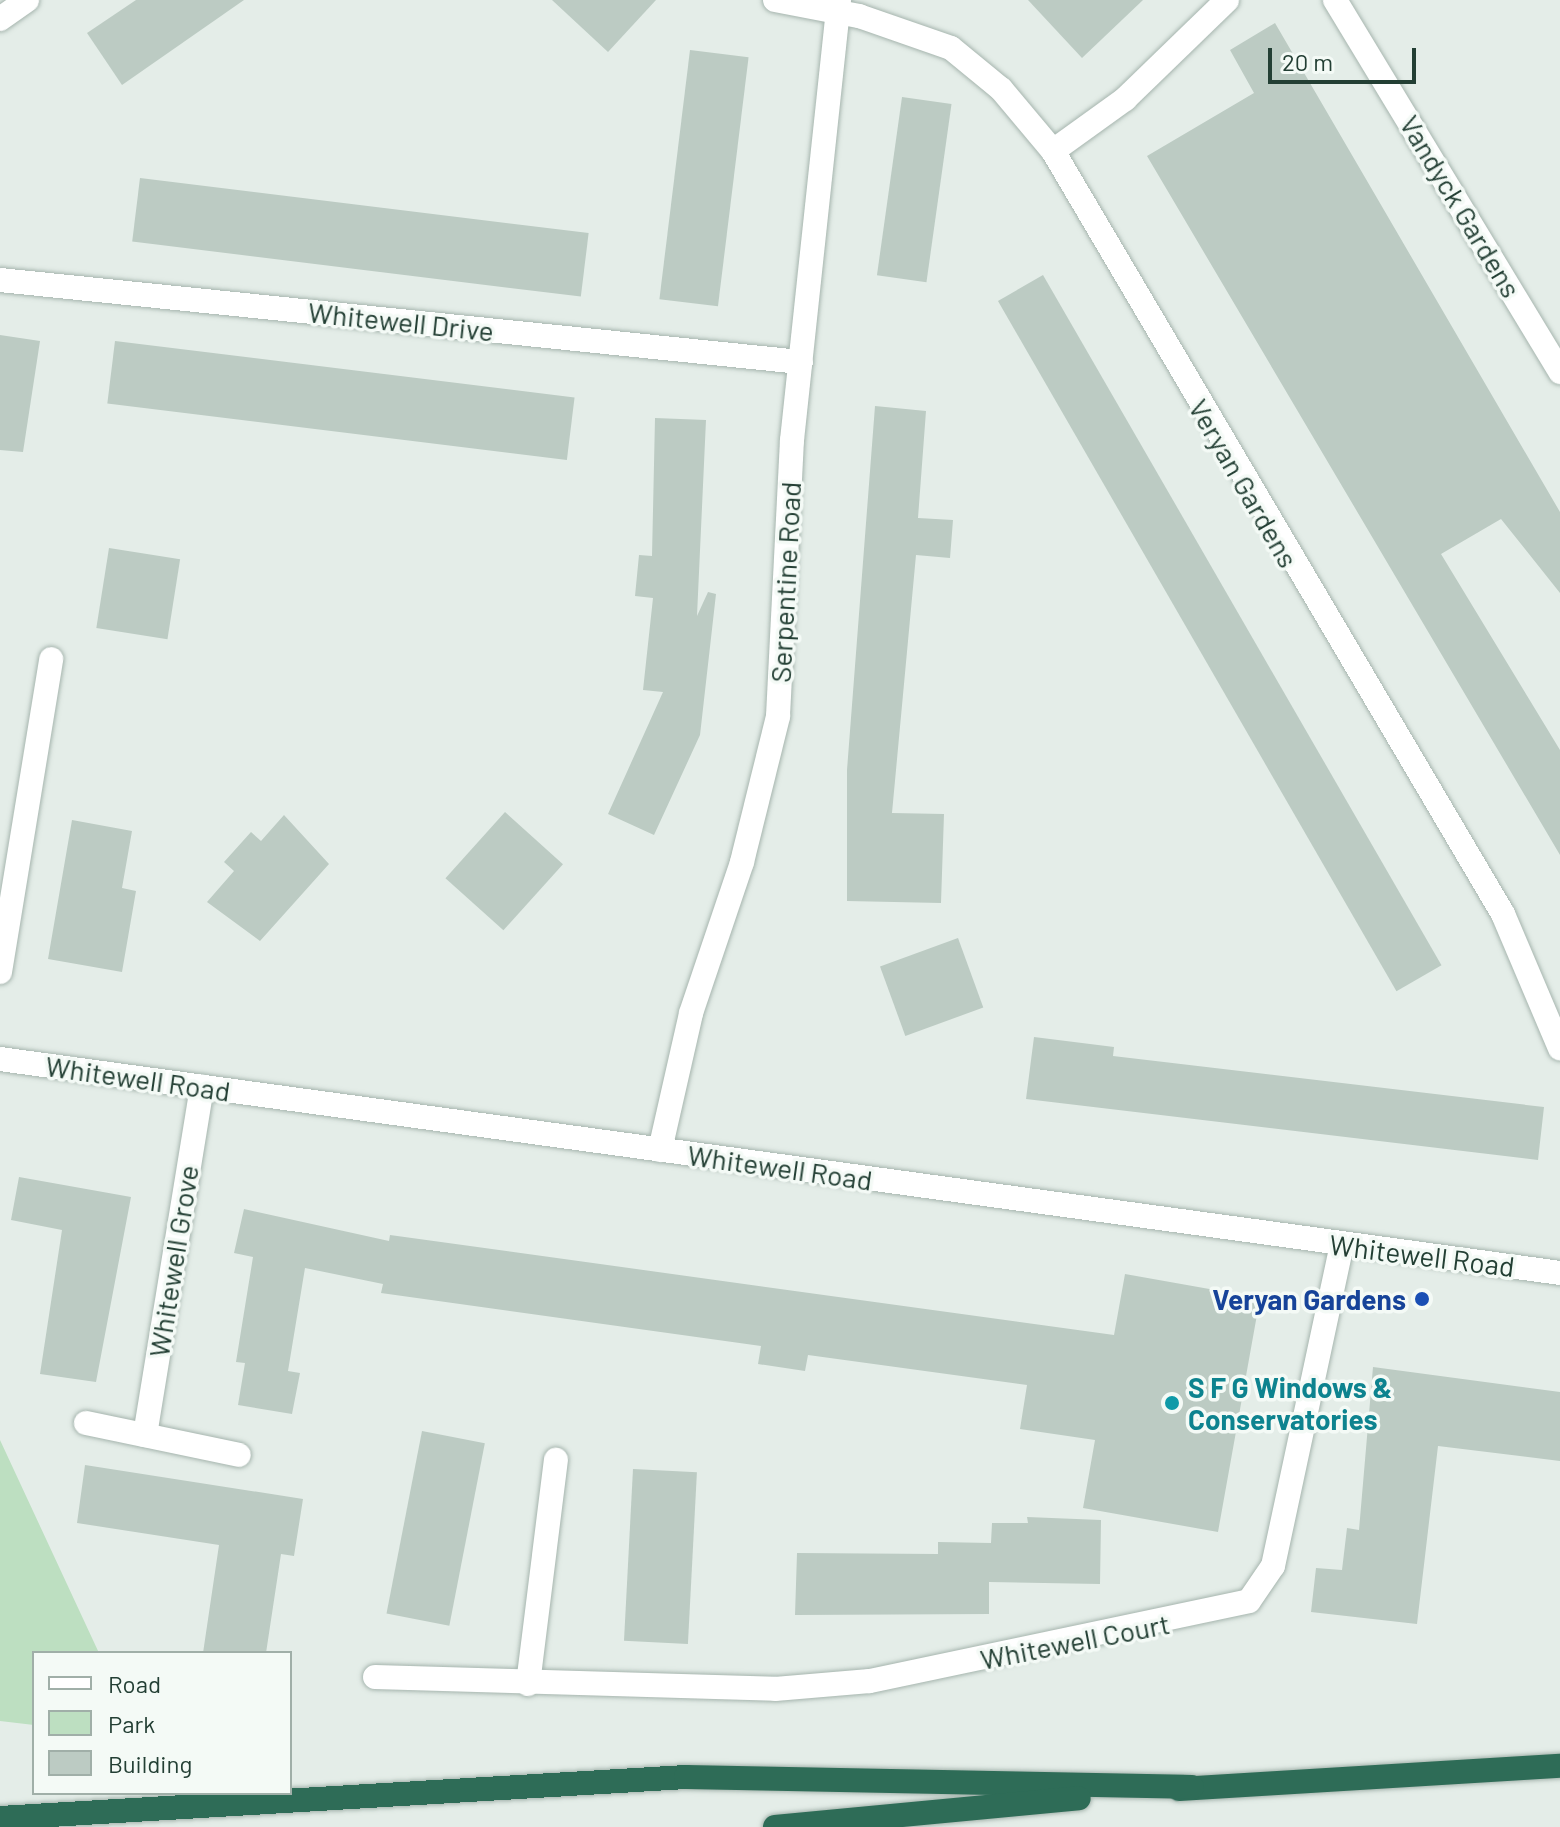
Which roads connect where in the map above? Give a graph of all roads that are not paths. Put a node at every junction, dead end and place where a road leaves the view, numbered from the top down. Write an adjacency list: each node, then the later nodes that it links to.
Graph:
1 (27, 0): 6 (street)
2 (775, 0): 5 (street, Veryan Gardens)
3 (1227, 0): 7 (street)
4 (1335, 0): 10 (street, Vandyck Gardens)
5 (838, 6): 7 (street, Veryan Gardens); 9 (street, Serpentine Road)
6 (0, 19)
7 (1053, 151): 13 (street, Veryan Gardens)
8 (0, 280): 9 (street, Whitewell Drive)
9 (801, 362): 16 (street, Serpentine Road)
10 (1560, 372)
11 (51, 659): 12 (street)
12 (0, 972)
13 (1560, 1048)
14 (0, 1059): 15 (street, Whitewell Road)
15 (202, 1087): 16 (street, Whitewell Road); 20 (street, Whitewell Grove)
16 (660, 1150): 17 (street, Whitewell Road)
17 (1342, 1245): 18 (street, Whitewell Road); 24 (street, Whitewell Court)
18 (1560, 1273)
19 (86, 1423): 20 (street)
20 (145, 1435): 21 (street)
21 (239, 1455)
22 (556, 1460): 24 (street)
23 (375, 1677): 24 (street, Whitewell Court)
24 (528, 1684)
25 (1560, 1766): 26 (highway)
26 (1192, 1787): 27 (highway); 28 (highway)
27 (0, 1818)
28 (775, 1827)

